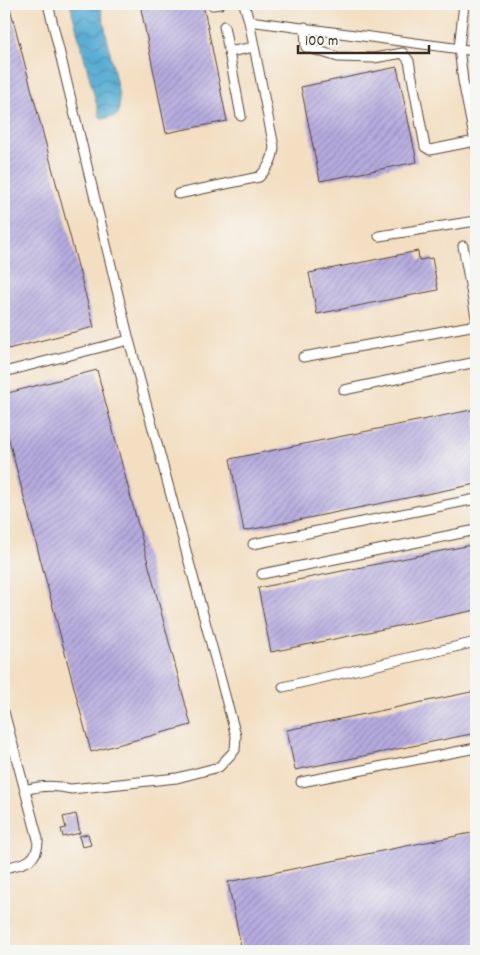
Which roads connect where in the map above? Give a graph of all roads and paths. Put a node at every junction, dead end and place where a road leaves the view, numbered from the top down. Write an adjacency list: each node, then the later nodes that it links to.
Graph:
1 (48, 4): 21 (street)
2 (244, 4): 4 (street)
3 (464, 4): 9 (street)
4 (248, 21): 6 (street); 8 (street)
5 (224, 26): 11 (street)
6 (306, 28): 7 (street); 12 (street)
7 (404, 41): 9 (street); 12 (street)
8 (254, 47): 11 (street); 15 (street)
9 (459, 48): 10 (street); 14 (street)
10 (476, 51)
11 (229, 52): 13 (street)
12 (403, 53): 14 (street)
13 (241, 116)
14 (476, 144)
15 (178, 194)
16 (476, 221): 17 (street)
17 (379, 236)
18 (462, 246): 19 (street)
19 (476, 317)
20 (476, 325): 22 (street)
21 (129, 340): 24 (street); 35 (street)
22 (303, 357)
23 (476, 362): 25 (street)
24 (4, 372)
25 (344, 390)
26 (476, 499): 28 (street)
27 (476, 530): 29 (street)
28 (253, 544)
29 (262, 574)
30 (476, 642): 31 (street)
31 (283, 687)
32 (4, 712): 35 (street)
33 (476, 748): 34 (street)
34 (302, 782)
35 (25, 790): 36 (street)
36 (4, 868)

